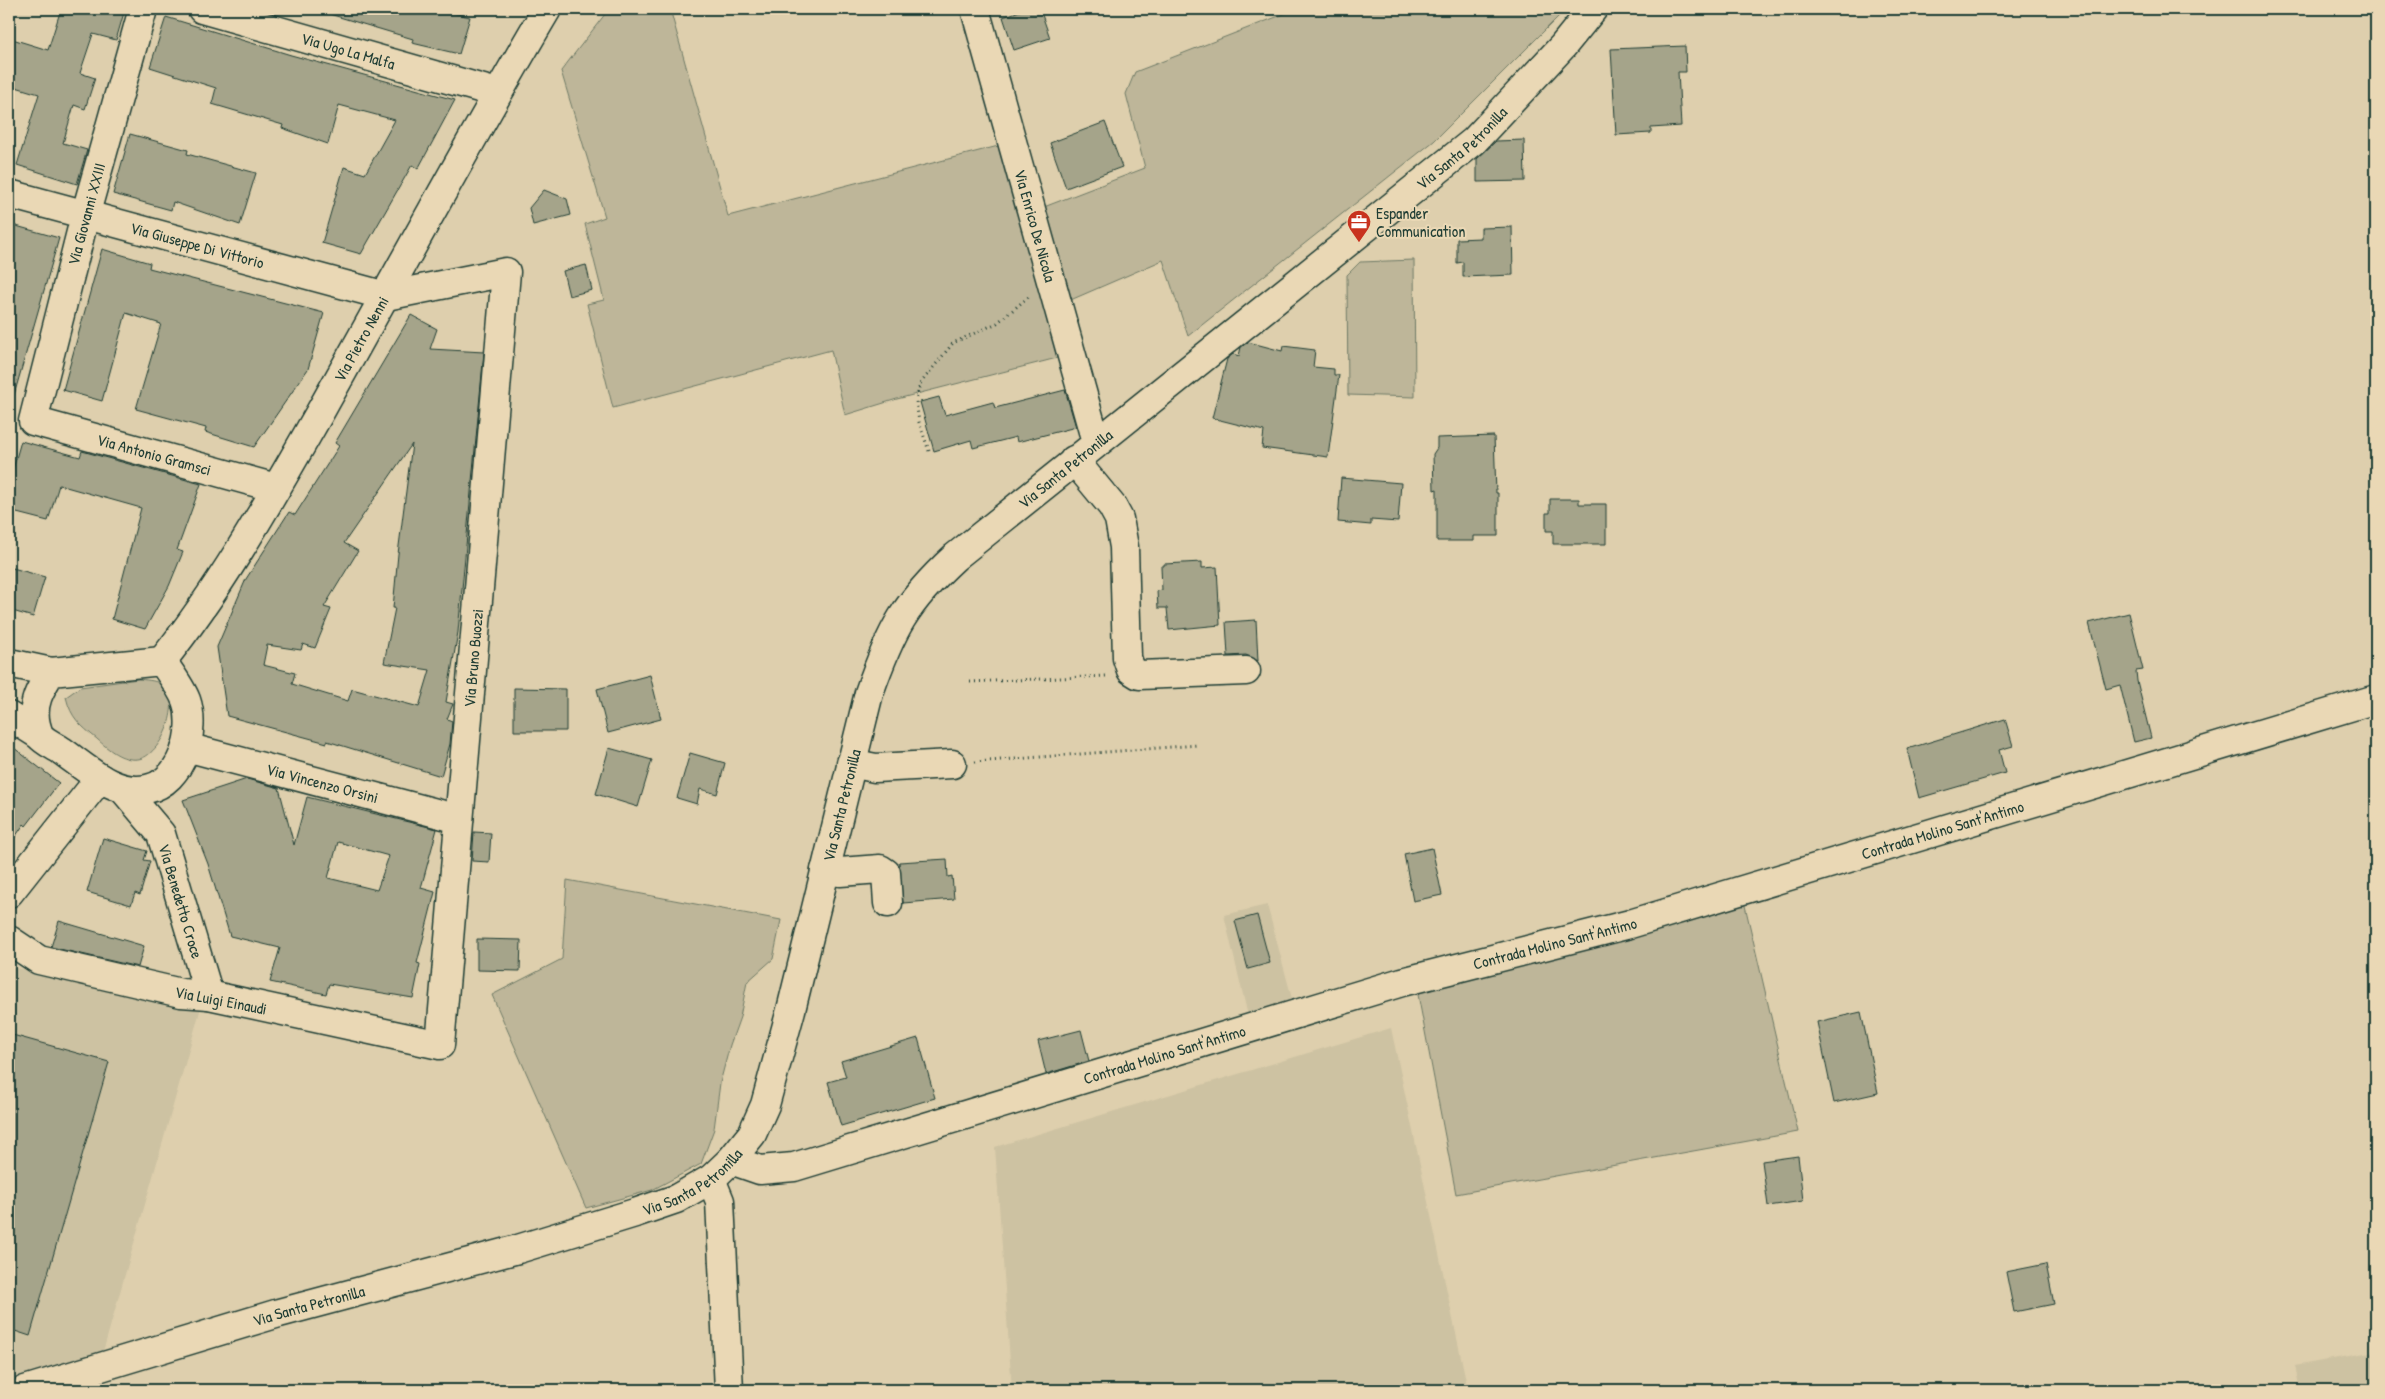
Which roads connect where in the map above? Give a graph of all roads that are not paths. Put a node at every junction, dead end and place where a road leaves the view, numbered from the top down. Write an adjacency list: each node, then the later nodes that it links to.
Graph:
1 (143, 9): 8 (street, Via Giovanni XXIII)
2 (202, 9): 6 (street, Via Ugo La Malfa)
3 (547, 9): 6 (street, Via Pietro Nenni)
4 (974, 9): 11 (street, Via Enrico De Nicola)
5 (1593, 9): 11 (street, Via Santa Petronilla)
6 (497, 93): 9 (street, Via Pietro Nenni)
7 (9, 194): 8 (street, Via Giuseppe Di Vittorio)
8 (85, 216): 9 (street, Via Giuseppe Di Vittorio); 10 (street, Via Giovanni XXIII)
9 (386, 296): 13 (street, Via Pietro Nenni); 25 (street, Via Bruno Buozzi)
10 (33, 421): 13 (street, Via Antonio Gramsci)
11 (1096, 442): 12 (street, Via Santa Petronilla)
12 (1074, 460): 16 (street); 22 (street, Via Santa Petronilla)
13 (276, 488): 14 (street, Via Pietro Nenni)
14 (162, 661): 17 (street); 21 (street)
15 (9, 663): 17 (street)
16 (1246, 671)
17 (51, 672): 20 (street)
18 (2376, 699): 32 (street, Contrada Molino Sant'Antimo)
19 (9, 716): 20 (street)
20 (39, 735): 24 (street)
21 (186, 747): 24 (street); 25 (street, Via Vincenzo Orsini)
22 (851, 763): 23 (street); 26 (street, Via Santa Petronilla)
23 (952, 764)
24 (111, 783): 27 (street); 30 (street, Via Benedetto Croce)
25 (459, 819): 31 (street, Via Bruno Buozzi)
26 (824, 870): 28 (street); 32 (street, Via Santa Petronilla)
27 (9, 893)
28 (888, 903)
29 (9, 940): 30 (street, Via Luigi Einaudi)
30 (209, 995): 31 (street, Via Luigi Einaudi)
31 (440, 1045)
32 (731, 1160): 33 (street, Via Santa Petronilla)
33 (711, 1178): 34 (street, Via Santa Petronilla); 35 (street)
34 (24, 1390)
35 (729, 1390)

